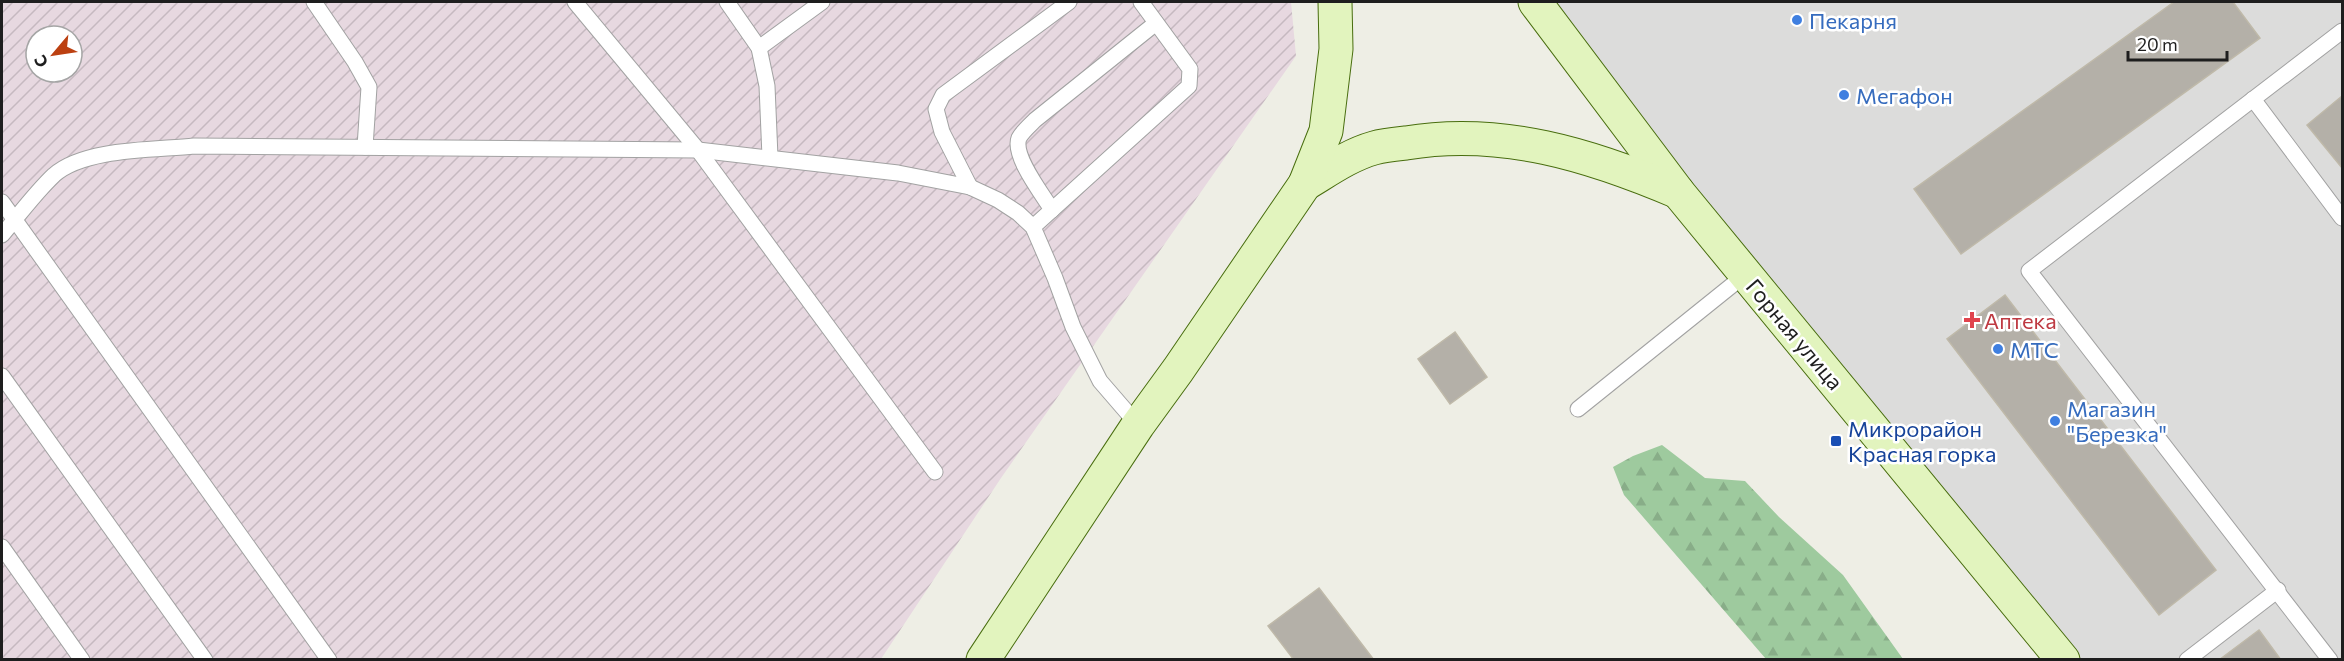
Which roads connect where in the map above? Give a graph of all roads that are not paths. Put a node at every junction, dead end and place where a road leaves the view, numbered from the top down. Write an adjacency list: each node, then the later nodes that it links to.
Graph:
1 (314, 2): 13 (lane)
2 (575, 2): 14 (lane)
3 (727, 2): 11 (lane)
4 (822, 2): 11 (lane)
5 (1069, 2): 17 (lane)
6 (1141, 2): 9 (lane)
7 (1335, 2): 16 (street)
8 (1535, 2): 18 (street, Горная улица)
9 (1156, 23): 20 (lane); 20 (lane)
10 (2343, 31): 12 (lane)
11 (759, 48): 15 (lane)
12 (2253, 99): 21 (lane); 31 (lane)
13 (365, 147): 14 (lane); 22 (lane)
14 (698, 150): 15 (lane); 29 (lane)
15 (770, 158): 17 (lane)
16 (1305, 184): 18 (street); 28 (street)
17 (970, 187): 23 (lane)
18 (1678, 192): 25 (street, Горная улица)
19 (2, 202): 22 (lane)
20 (1052, 210): 23 (lane)
21 (2343, 218)
22 (14, 220): 24 (lane); 34 (lane)
23 (1033, 227): 28 (lane)
24 (2, 235)
25 (1746, 274): 27 (lane); 36 (street, Горная улица)
26 (2, 376): 33 (lane)
27 (1578, 409)
28 (1138, 425): 35 (street)
29 (935, 472)
30 (2, 547): 32 (lane)
31 (2278, 590): 37 (lane); 38 (lane)
32 (82, 660)
33 (205, 660)
34 (329, 660)
35 (983, 660)
36 (2063, 660)
37 (2187, 660)
38 (2330, 660)

